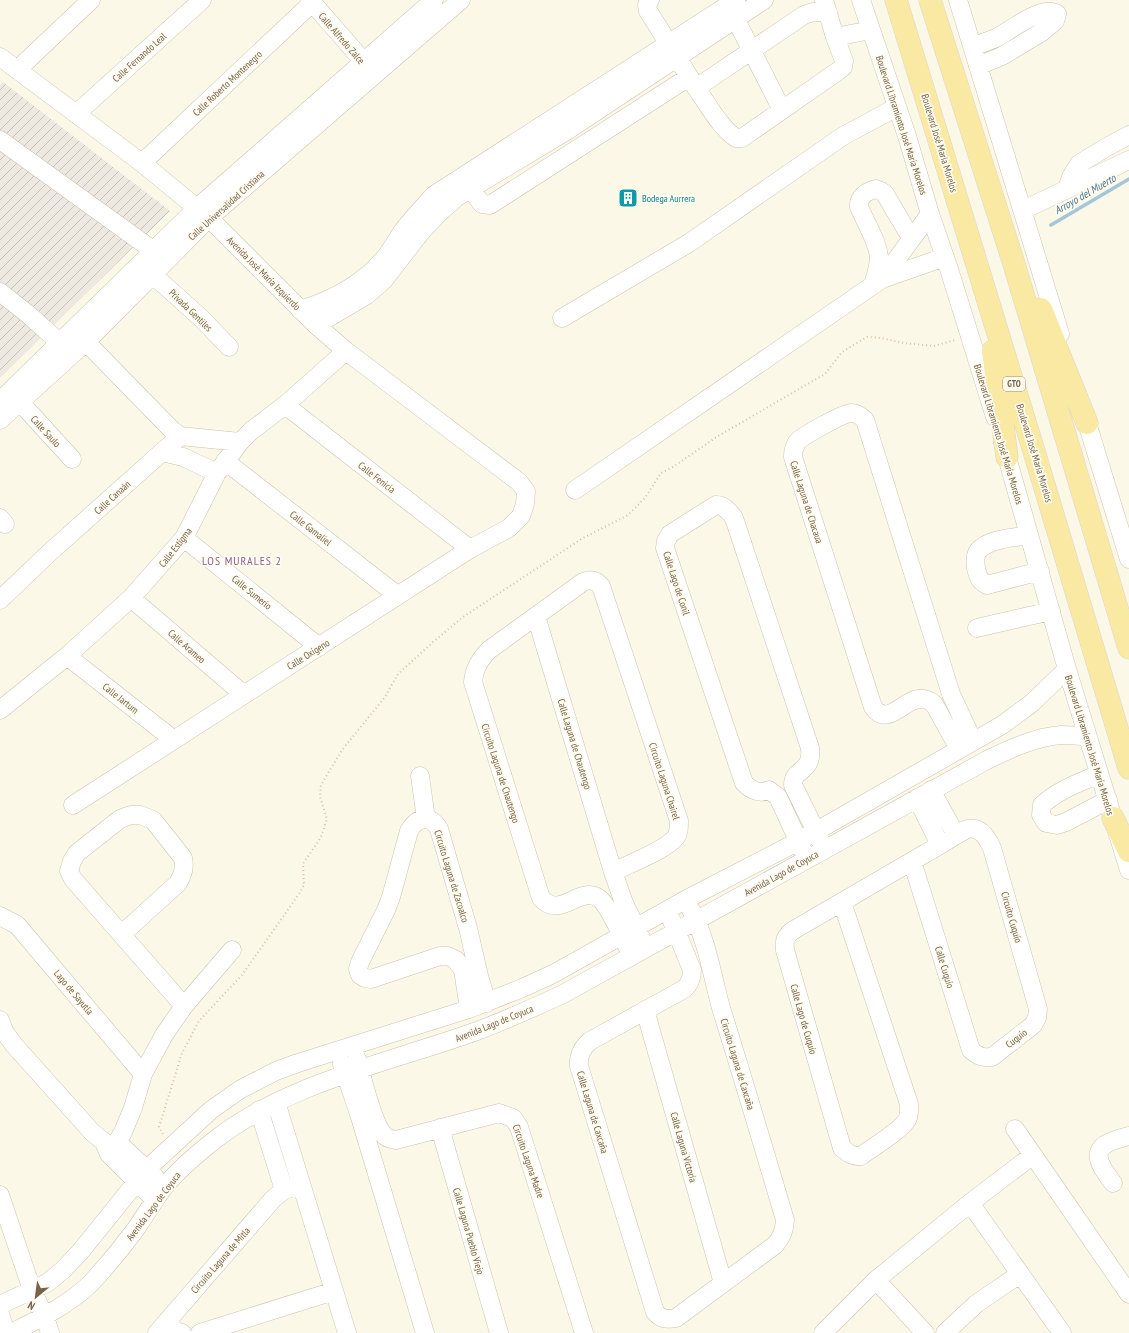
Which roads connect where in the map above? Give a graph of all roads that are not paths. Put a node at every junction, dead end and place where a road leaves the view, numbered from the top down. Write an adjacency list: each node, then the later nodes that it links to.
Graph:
1 (91, 0): 22 (street)
2 (202, 0): 27 (street, Calle Fernando Leal)
3 (461, 0): 23 (street, Calle Universalidad Cristiana)
4 (650, 0): 17 (street)
5 (764, 0): 12 (street)
6 (861, 0): 14 (street, Boulevard Libramiento José María Morelos)
7 (896, 0): 42 (main road, Boulevard José María Morelos / GTO)
8 (930, 0): 40 (main road)
9 (311, 1): 20 (street, Calle Alfredo Zalce); 31 (street, Calle Roberto Montenegro)
10 (960, 2): 16 (street)
11 (425, 3): 20 (street, Calle Universalidad Cristiana)
12 (730, 6): 17 (street); 18 (street)
13 (826, 6): 15 (street); 18 (street)
14 (871, 30): 15 (street); 25 (street, Boulevard Libramiento José María Morelos)
15 (835, 37): 26 (street)
16 (972, 46): 21 (street); 21 (street)
17 (672, 51): 24 (street); 32 (street)
18 (751, 51): 24 (street); 26 (street)
19 (0, 57): 22 (street, Avenida José María Izquierdo)
20 (363, 62): 23 (street, Calle Alfredo Zalce); 35 (street, Calle Universalidad Cristiana)
21 (978, 66): 34 (street)
22 (17, 70): 27 (street, Avenida José María Izquierdo)
23 (375, 75): 35 (street, Calle Universalidad Cristiana)
24 (692, 82): 26 (street); 32 (street)
25 (897, 108): 36 (street, Boulevard Libramiento José María Morelos); 46 (street)
26 (782, 110)
27 (76, 114): 31 (street, Avenida José María Izquierdo)
28 (1129, 136): 33 (street)
29 (0, 140): 38 (street)
30 (1129, 160): 33 (street)
31 (142, 163): 35 (street, Avenida José María Izquierdo)
32 (466, 183): 45 (street); 47 (street)
33 (1067, 189): 34 (street)
34 (1023, 210): 55 (street)
35 (203, 213): 38 (street, Calle Universalidad Cristiana); 41 (street, Calle Universalidad Cristiana); 45 (street, Avenida José María Izquierdo)
36 (930, 214): 37 (street); 39 (street, Boulevard Libramiento José María Morelos)
37 (911, 238): 43 (street); 43 (street)
38 (154, 250): 49 (street, Calle Universalidad Cristiana)
39 (945, 257): 43 (street); 59 (street, Boulevard Libramiento José María Morelos)
40 (1014, 264): 55 (main road); 77 (main road)
41 (152, 274): 48 (street, Calle Universalidad Cristiana); 50 (street, Privada Gentiles)
42 (981, 277): 59 (main road); 89 (main road, Boulevard José María Morelos / GTO)
43 (877, 282): 62 (street)
44 (0, 292): 49 (street)
45 (300, 310): 47 (street, Avenida José María Izquierdo)
46 (562, 318)
47 (316, 325): 51 (street, Avenida José María Izquierdo)
48 (86, 342): 52 (street, Calle Universalidad Cristiana); 56 (street)
49 (60, 343): 52 (street, Calle Universalidad Cristiana)
50 (229, 347)
51 (346, 352): 53 (street, Calle Estigma); 63 (street, Avenida José María Izquierdo)
52 (7, 396): 54 (street, Calle Universalidad Cristiana); 60 (street, Calle Saulo)
53 (285, 405): 57 (street, Calle Estigma); 66 (street, Calle Fenicia)
54 (0, 420)
55 (1087, 423): 67 (street)
56 (180, 436): 57 (street); 58 (street, Calle Canaán)
57 (240, 442): 61 (street, Calle Estigma)
58 (162, 452): 61 (street, Calle Gamaliel); 72 (street, Calle Canaán)
59 (1007, 456): 64 (street, Boulevard Libramiento José María Morelos)
60 (72, 459)
61 (221, 467): 65 (street, Calle Estigma); 70 (street, Calle Gamaliel)
62 (576, 490)
63 (526, 491): 66 (street, Calle Oxígeno)
64 (1029, 535): 68 (street, Boulevard Libramiento José María Morelos); 68 (street)
65 (184, 538): 71 (street, Calle Estigma); 76 (street, Calle Sumerio)
66 (470, 549): 70 (street, Calle Oxígeno)
67 (1129, 559)
68 (1040, 571): 73 (street, Boulevard Libramiento José María Morelos)
69 (596, 581): 74 (street, Circuito Laguna de Chautengo); 105 (street, Circuito Laguna Chairel)
70 (397, 595): 76 (street, Calle Oxígeno)
71 (131, 598): 78 (street, Calle Estigma); 80 (street, Calle Arameo)
72 (0, 600)
73 (1051, 611): 75 (street); 79 (street, Boulevard Libramiento José María Morelos)
74 (536, 616): 105 (street, Calle Laguna de Chautengo); 111 (street, Circuito Laguna de Chautengo)
75 (977, 628)
76 (319, 647): 80 (street, Calle Oxígeno)
77 (1129, 648)
78 (67, 656): 83 (street, Calle Estigma); 86 (street, Calle Jartum)
79 (1067, 669): 84 (street, Avenida Lago de Coyuca); 85 (street, Boulevard Libramiento José María Morelos)
80 (243, 694): 86 (street, Calle Oxígeno)
81 (951, 694): 82 (street); 82 (street, Calle Laguna de Chacaua); 87 (street, Calle Laguna de Chacaua)
82 (934, 704): 87 (street)
83 (0, 710)
84 (1002, 725): 87 (street, Avenida Lago de Coyuca); 88 (street)
85 (1087, 736): 88 (street, Avenida Lago de Coyuca); 90 (street, Boulevard Libramiento José María Morelos)
86 (174, 740): 93 (street, Calle Oxígeno)
87 (966, 745): 96 (street, Avenida Lago de Coyuca)
88 (1015, 747): 92 (street, Avenida Lago de Coyuca)
89 (1129, 768)
90 (1099, 774): 94 (street, Boulevard Libramiento José María Morelos); 94 (street)
91 (420, 776): 95 (street)
92 (924, 794): 97 (street); 99 (street); 100 (street, Avenida Lago de Coyuca)
93 (73, 805)
94 (1110, 809): 101 (main road); 104 (street, Boulevard Libramiento José María Morelos)
95 (426, 819): 118 (street, Circuito Laguna de Zacoalco); 120 (street, Circuito Laguna de Zacoalco)
96 (816, 831): 98 (street, Avenida Lago de Coyuca); 98 (street, Calle Lago de Conil); 100 (street, Calle Lago de Conil)
97 (962, 832): 99 (street, Calle Lago de Cuquío); 122 (street, Circuito Cuquío)
98 (799, 841): 102 (street, Calle Lago de Conil); 106 (street, Avenida Lago de Coyuca)
99 (940, 845): 103 (street, Calle Lago de Cuquío)
100 (824, 849): 102 (street, Avenida Lago de Coyuca)
101 (1129, 851)
102 (807, 858): 110 (street, Avenida Lago de Coyuca)
103 (912, 861): 107 (street, Calle Lago de Cuquío); 125 (street, Calle Cuquío)
104 (1129, 870)
105 (613, 872): 111 (street)
106 (685, 900): 108 (street, Avenida Lago de Coyuca); 110 (street, Circuito Laguna de Caxcaña)
107 (842, 902): 107 (street, Calle Lago de Cuquío)
108 (667, 910): 111 (street, Avenida Lago de Coyuca); 112 (street)
109 (0, 916): 127 (street, Lago de Sayutla)
110 (696, 920): 112 (street, Avenida Lago de Coyuca); 117 (street, Circuito Laguna de Caxcaña)
111 (629, 931): 115 (street); 118 (street, Avenida Lago de Coyuca)
112 (676, 931): 115 (street, Avenida Lago de Coyuca); 116 (street)
113 (122, 934): 113 (street); 119 (street)
114 (232, 950): 119 (street)
115 (639, 952): 126 (street, Avenida Lago de Coyuca)
116 (688, 985): 117 (street); 121 (street, Calle Laguna de Caxcaña)
117 (718, 994): 143 (street, Circuito Laguna de Caxcaña)
118 (487, 1003): 120 (street, Avenida Lago de Coyuca)
119 (184, 1006): 127 (street)
120 (469, 1009): 124 (street, Avenida Lago de Coyuca)
121 (645, 1010): 143 (street, Calle Laguna Victoria); 143 (street, Calle Laguna de Caxcaña)
122 (1037, 1018): 125 (street, Cuquío)
123 (0, 1020): 133 (street)
124 (345, 1048): 126 (street, Circuito Laguna Madre); 135 (street, Avenida Lago de Coyuca)
125 (992, 1057)
126 (353, 1072): 128 (street, Avenida Lago de Coyuca); 130 (street, Circuito Laguna Madre); 156 (street, Circuito Laguna Madre)
127 (143, 1074): 133 (street)
128 (276, 1102): 129 (street, Avenida Lago de Coyuca); 137 (street)
129 (259, 1110): 137 (street); 138 (street, Avenida Lago de Coyuca)
130 (440, 1128): 157 (street, Calle Laguna Pueblo Viejo); 158 (street, Circuito Laguna Madre)
131 (1015, 1129): 134 (street)
132 (1129, 1136): 136 (street)
133 (110, 1146): 135 (street)
134 (1033, 1155): 140 (street); 146 (street)
135 (141, 1175): 138 (street); 144 (street, Avenida Lago de Coyuca)
136 (1113, 1183)
137 (293, 1187): 145 (street); 150 (street, Circuito Laguna de Mitla)
138 (160, 1193): 149 (street, Avenida Lago de Coyuca)
139 (0, 1195): 144 (street)
140 (970, 1203): 141 (street); 142 (street)
141 (1020, 1274): 161 (street); 162 (street)
142 (876, 1280): 159 (street); 160 (street)
143 (723, 1283)
144 (32, 1290): 147 (street, Avenida Lago de Coyuca); 149 (street)
145 (334, 1291): 154 (street); 155 (street)
146 (1129, 1294)
147 (0, 1305)
148 (0, 1314): 151 (street)
149 (47, 1325): 152 (street, Avenida Lago de Coyuca)
150 (162, 1328): 153 (street)
151 (6, 1333)
152 (11, 1333)
153 (182, 1333)
154 (200, 1333)
155 (347, 1333)
156 (425, 1333)
157 (499, 1333)
158 (584, 1333)
159 (823, 1333)
160 (925, 1333)
161 (945, 1333)
162 (1062, 1333)

